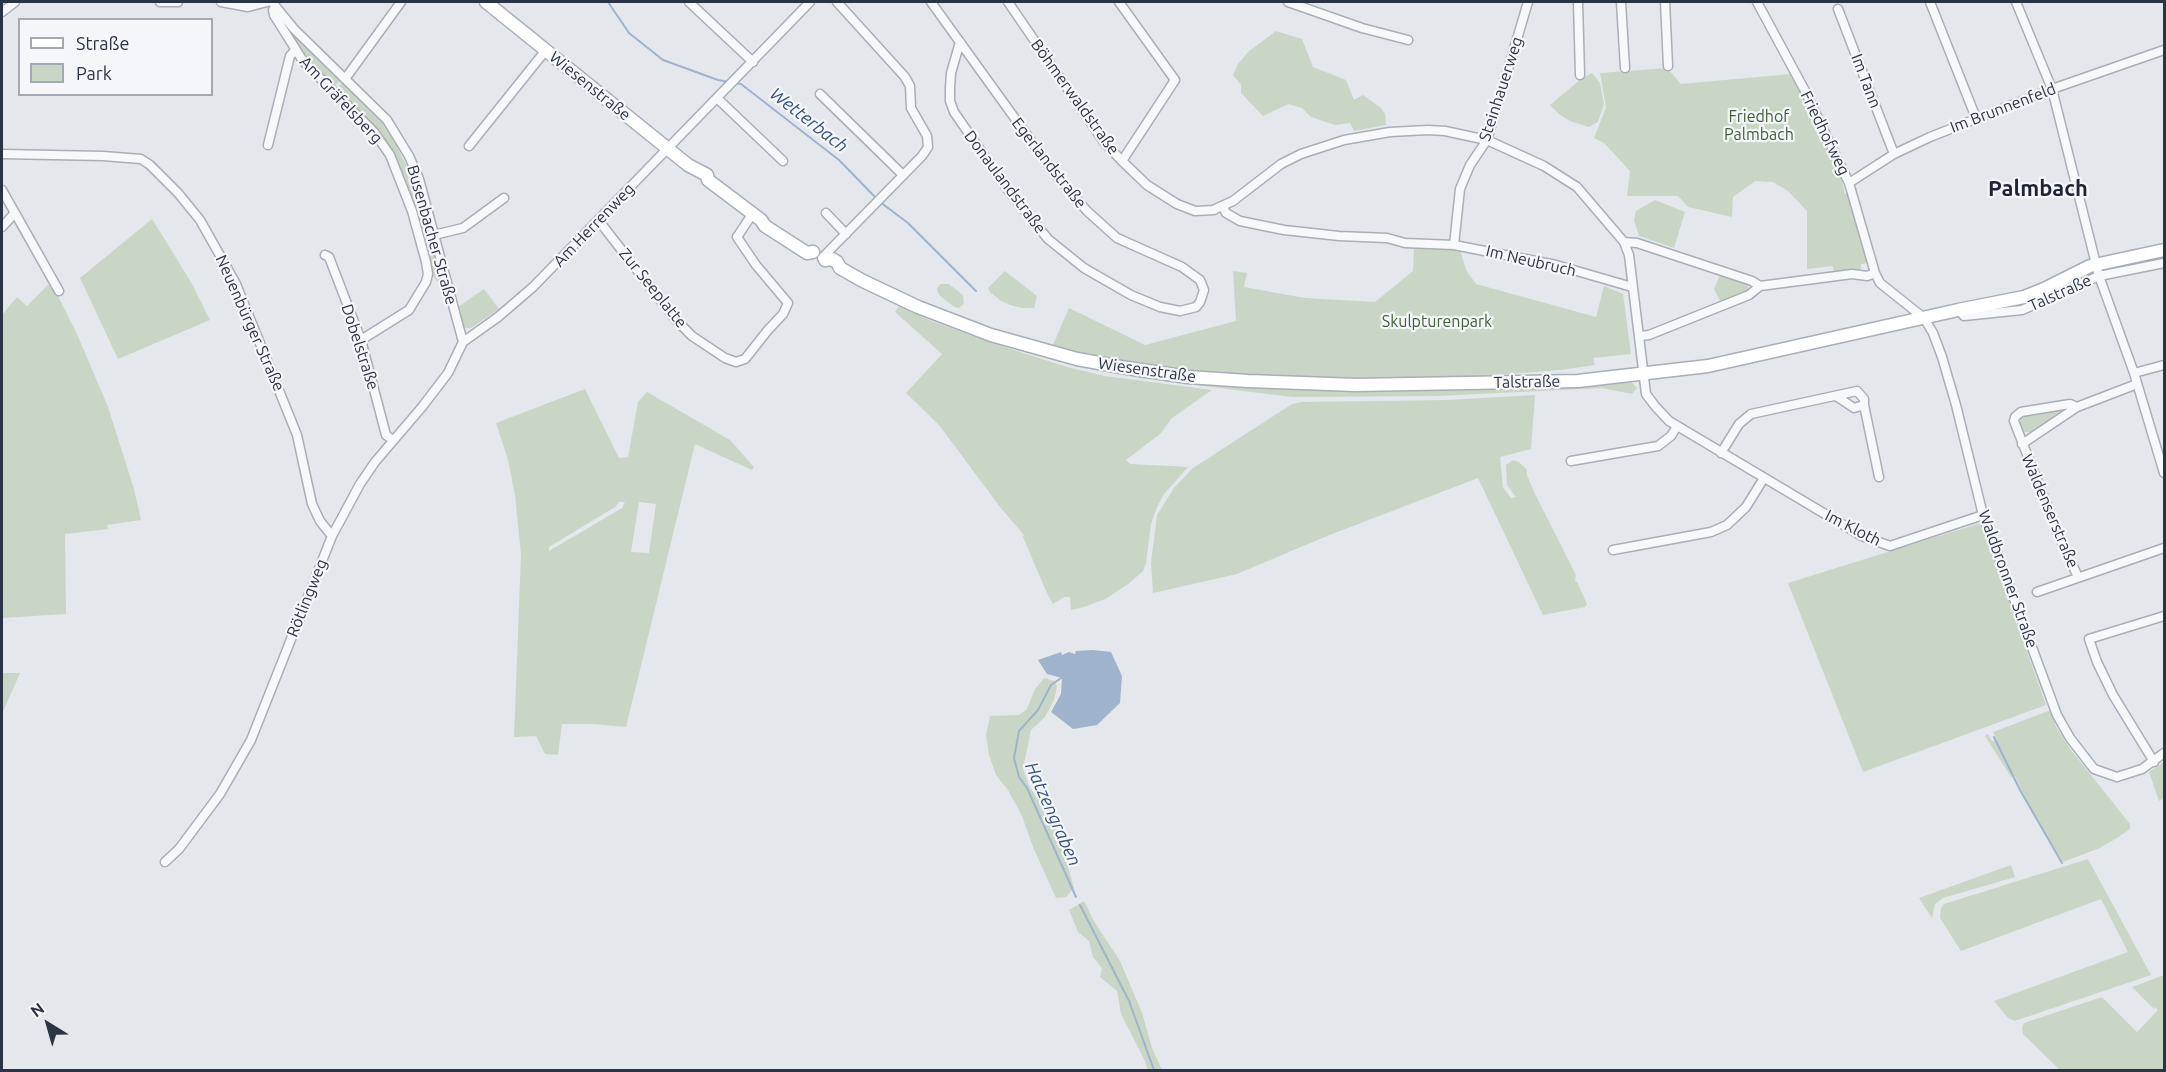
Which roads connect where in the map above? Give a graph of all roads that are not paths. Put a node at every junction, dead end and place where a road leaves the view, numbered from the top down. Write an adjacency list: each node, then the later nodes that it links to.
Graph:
1 (15, 2): 24 (street)
2 (160, 2): 3 (street)
3 (178, 2)
4 (221, 2): 5 (street)
5 (267, 2)
6 (401, 2): 34 (street)
7 (486, 2): 28 (main road, Wiesenstraße)
8 (690, 2): 30 (street)
9 (810, 2): 30 (street, Am Herrenweg)
10 (837, 2): 47 (street)
11 (931, 2): 26 (street, Egerlandstraße)
12 (1008, 2): 46 (street, Böhmerwaldstraße)
13 (1119, 2): 46 (street)
14 (1288, 2): 25 (street)
15 (1528, 2): 39 (street, Steinhauerweg)
16 (1578, 2): 33 (street)
17 (1621, 2): 32 (street)
18 (1665, 2): 31 (street)
19 (1757, 2): 48 (street, Friedhofweg)
20 (1930, 2): 38 (street)
21 (2016, 2): 35 (street)
22 (274, 4): 27 (street, Am Gräfelsberg); 34 (street, Busenbacher Straße)
23 (1838, 9): 44 (street, Im Tann)
24 (2, 12)
25 (1408, 40)
26 (960, 42): 67 (street, Egerlandstraße); 67 (street, Donaulandstraße)
27 (295, 50): 40 (street); 73 (street, Am Gräfelsberg)
28 (546, 50): 41 (street); 42 (main road, Wiesenstraße)
29 (2164, 50): 35 (street, Im Brunnenfeld)
30 (753, 62): 37 (street, Am Herrenweg)
31 (1668, 66)
32 (1625, 68)
33 (1580, 75)
34 (345, 79): 58 (street, Busenbacher Straße)
35 (2052, 89): 38 (street, Im Brunnenfeld); 65 (street)
36 (820, 94): 47 (street)
37 (718, 99): 42 (street, Am Herrenweg); 45 (street)
38 (1976, 118): 44 (street, Im Brunnenfeld)
39 (1486, 140): 51 (street); 59 (street); 60 (street, Steinhauerweg)
40 (268, 145)
41 (469, 146)
42 (667, 148): 54 (main road, Wiesenstraße); 55 (street, Am Herrenweg)
43 (2, 154): 93 (street, Neuenbürger Straße)
44 (1894, 154): 48 (street, Im Brunnenfeld)
45 (783, 161)
46 (1122, 161): 51 (street, Böhmerwaldstraße)
47 (903, 175): 57 (street)
48 (1849, 183): 66 (street, Friedhofweg)
49 (2, 190): 53 (street)
50 (504, 198): 58 (street)
51 (1217, 209): 60 (street, Im Neubruch)
52 (826, 213): 57 (street)
53 (14, 214): 56 (street); 70 (street)
54 (757, 217): 55 (street, Zur Seeplatte); 63 (main road, Wiesenstraße)
55 (599, 221): 74 (street, Am Herrenweg)
56 (2, 227)
57 (846, 234): 63 (street)
58 (434, 235): 74 (street, Busenbacher Straße)
59 (1624, 242): 68 (street); 69 (street, Im Kloth)
60 (1454, 245): 69 (street, Im Neubruch)
61 (2164, 250): 65 (main road, Talstraße)
62 (325, 255): 73 (street, Dobelstraße)
63 (820, 257): 78 (main road, Wiesenstraße)
64 (2164, 263): 65 (street, Talstraße)
65 (2098, 270): 71 (main road, Talstraße); 77 (street)
66 (1875, 273): 68 (street); 71 (street)
67 (1203, 284)
68 (1760, 286): 72 (street)
69 (1632, 287): 72 (street, Im Kloth)
70 (59, 291)
71 (1924, 318): 76 (main road, Talstraße); 92 (street, Waldbronner Straße)
72 (1640, 336): 76 (street, Im Kloth)
73 (361, 340): 84 (street, Dobelstraße)
74 (463, 342): 84 (street, Rötlingweg)
75 (2164, 364): 77 (street)
76 (1643, 370): 78 (main road, Talstraße); 83 (street, Im Kloth)
77 (2134, 373): 79 (street)
78 (1473, 382)
79 (2137, 384): 82 (street, Waldenserstraße); 87 (street)
80 (1836, 396): 81 (street); 81 (street); 86 (street)
81 (1864, 405): 90 (street)
82 (2077, 407): 85 (street, Waldenserstraße); 85 (street, Waldenserstraße)
83 (1677, 426): 86 (street, Im Kloth); 88 (street)
84 (393, 440): 93 (street, Rötlingweg)
85 (2022, 444): 96 (street, Waldenserstraße)
86 (1721, 453): 91 (street, Im Kloth)
87 (2163, 458): 89 (street)
88 (1571, 461)
89 (2164, 472)
90 (1880, 477)
91 (1764, 478): 92 (street, Im Kloth); 95 (street)
92 (1983, 515): 100 (street, Waldbronner Straße)
93 (332, 536): 101 (street, Rötlingweg)
94 (2164, 548): 96 (street)
95 (1613, 550)
96 (2078, 577): 97 (street)
97 (2037, 592)
98 (2164, 616): 100 (street)
99 (2164, 753): 100 (street, Waldbronner Straße)
100 (2154, 762)
101 (165, 862)

